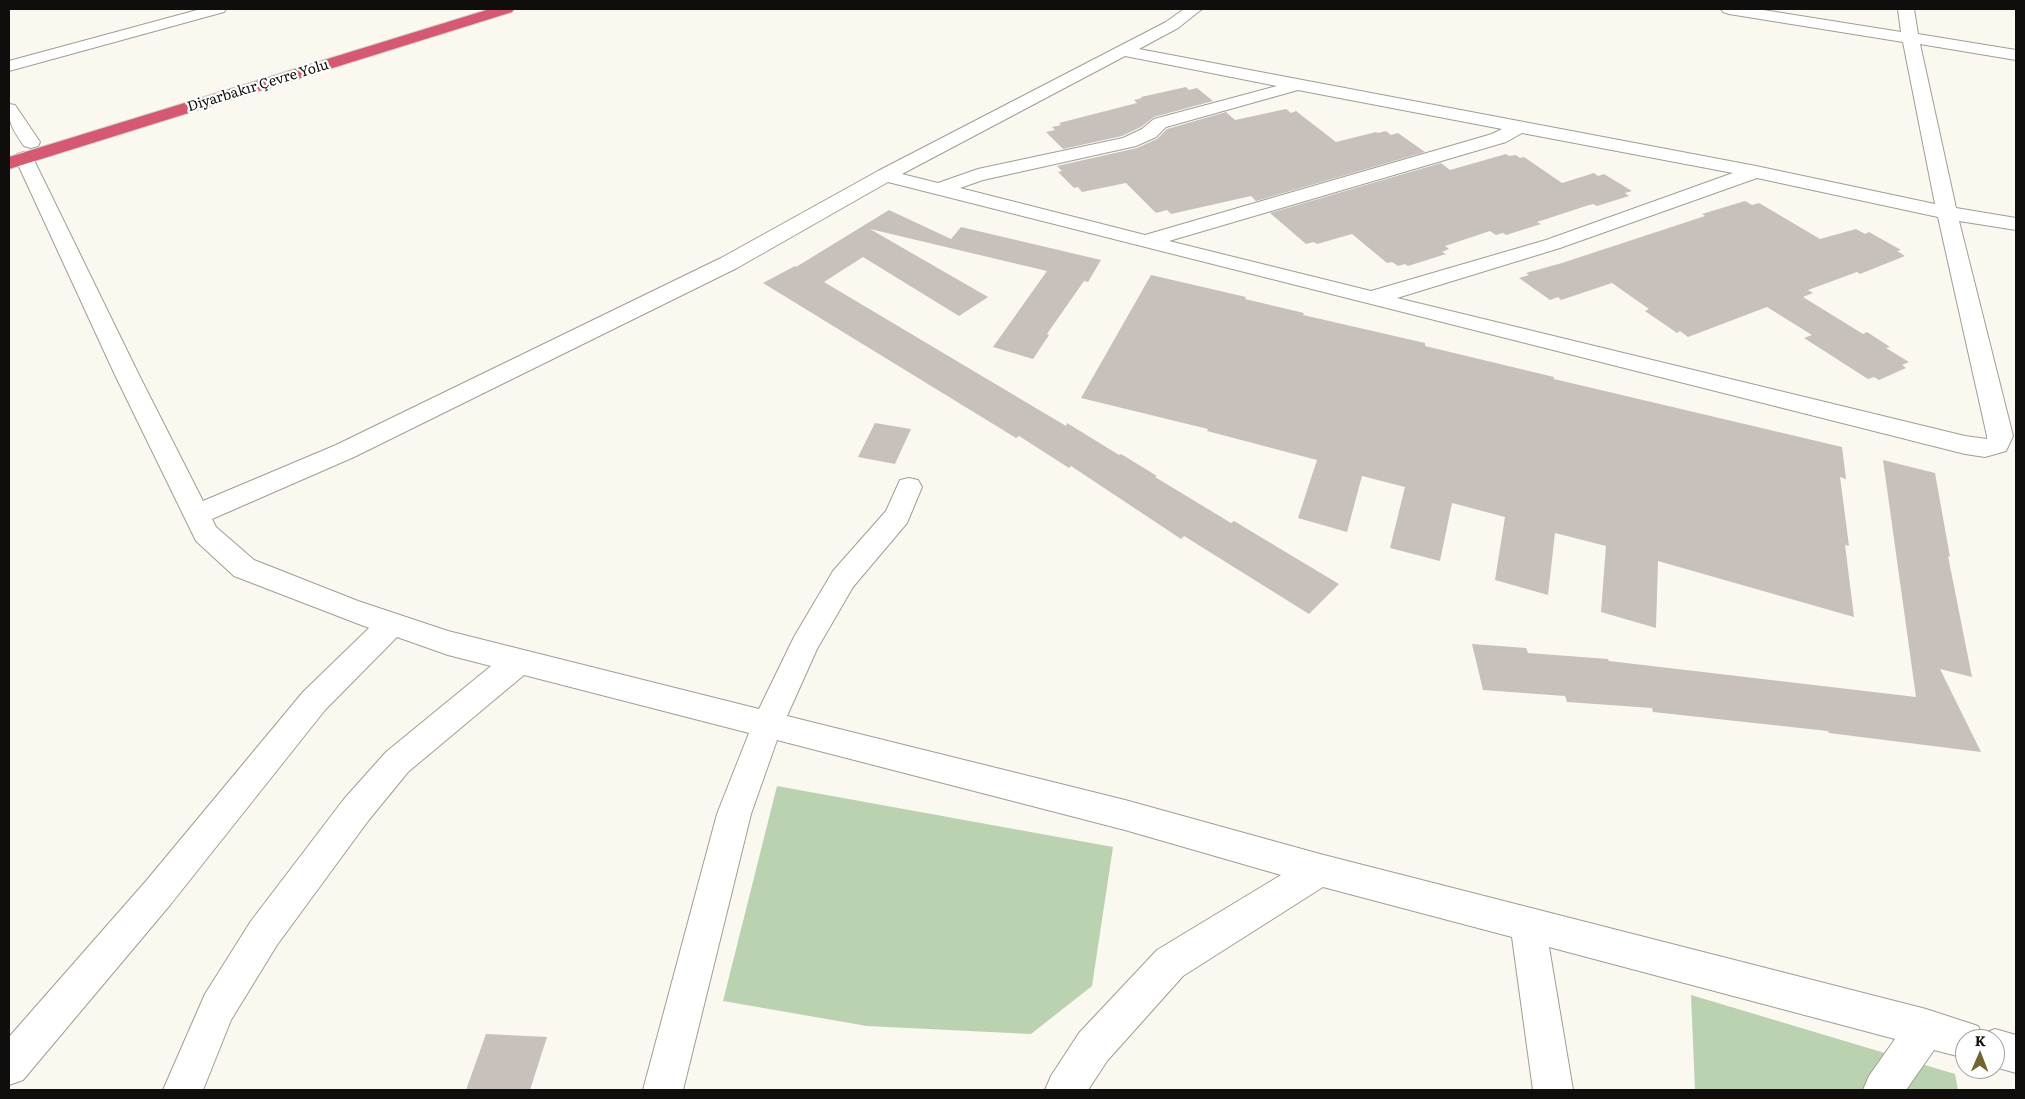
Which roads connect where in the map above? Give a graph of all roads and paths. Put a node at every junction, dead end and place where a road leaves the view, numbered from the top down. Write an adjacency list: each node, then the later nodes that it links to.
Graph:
1 (218, 9): 10 (street)
2 (453, 9): 14 (highway, Diyarbakır Çevre Yolu)
3 (506, 9): 14 (highway, Diyarbakır Çevre Yolu)
4 (1194, 9): 8 (street)
5 (1729, 9): 7 (street)
6 (1906, 9): 7 (street)
7 (1910, 38): 9 (street); 18 (street)
8 (1123, 51): 11 (street); 16 (street)
9 (2016, 55)
10 (9, 66)
11 (1299, 85): 13 (street); 17 (street)
12 (9, 109): 14 (street)
13 (1519, 127): 15 (street); 20 (street)
14 (18, 153): 23 (street)
15 (1756, 172): 18 (street); 21 (street)
16 (885, 175): 17 (street); 23 (street)
17 (939, 189): 20 (street)
18 (1947, 213): 19 (street); 21 (street)
19 (2016, 224)
20 (1145, 241): 21 (street)
21 (1371, 298)
22 (909, 487): 26 (street)
23 (196, 515): 24 (street)
24 (392, 624): 25 (street); 31 (street)
25 (519, 661): 26 (street); 32 (street)
26 (768, 723): 27 (street); 33 (street)
27 (1320, 870): 28 (street); 34 (street)
28 (1528, 924): 29 (street); 35 (street)
29 (1926, 1028): 30 (street); 36 (street)
30 (1955, 1036)
31 (9, 1066)
32 (183, 1090)
33 (663, 1090)
34 (1065, 1090)
35 (1553, 1090)
36 (1883, 1090)

